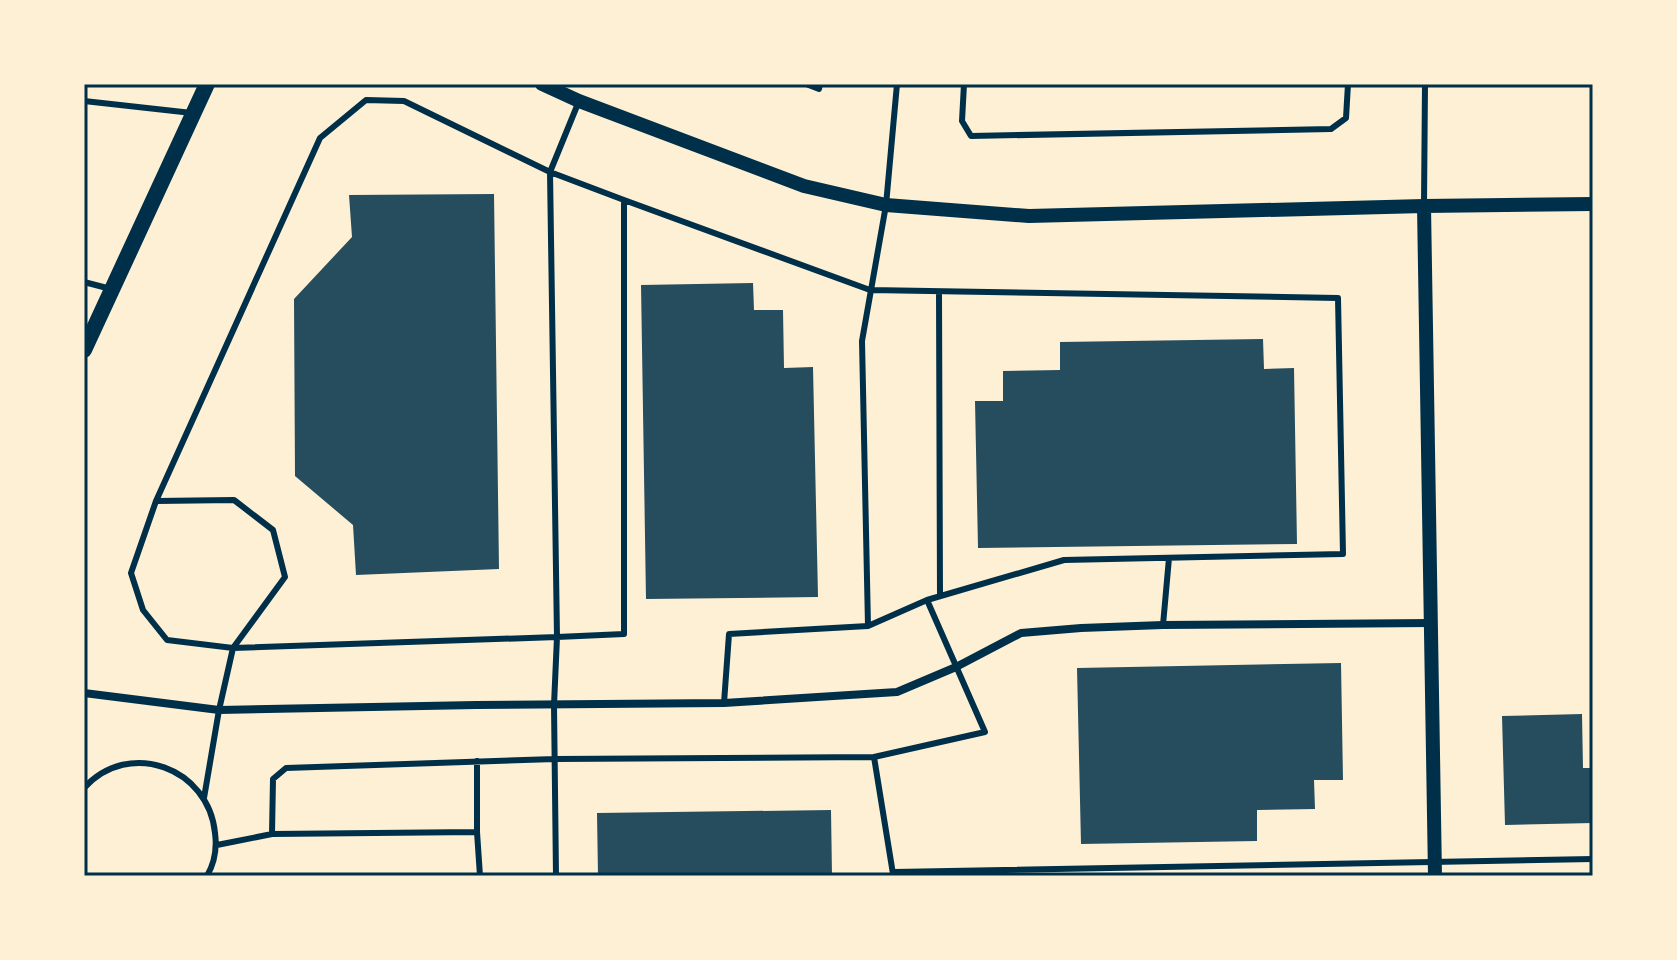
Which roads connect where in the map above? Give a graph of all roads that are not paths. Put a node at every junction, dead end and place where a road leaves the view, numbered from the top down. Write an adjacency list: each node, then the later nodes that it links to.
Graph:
1 (207, 84): 11 (main road)
2 (542, 84): 10 (street)
3 (806, 84): 4 (lane)
4 (820, 84)
5 (897, 84): 15 (lane)
6 (964, 84): 7 (lane)
7 (1348, 84)
8 (1425, 84): 16 (lane)
9 (84, 101): 11 (lane)
10 (579, 101): 12 (lane); 15 (street)
11 (193, 113): 18 (main road)
12 (550, 172): 13 (lane); 22 (lane); 29 (lane)
13 (624, 200): 19 (lane); 29 (lane)
14 (1593, 204): 16 (street)
15 (886, 205): 16 (street); 19 (lane)
16 (1424, 206): 26 (street)
17 (84, 282): 18 (lane)
18 (111, 289): 21 (main road)
19 (870, 290): 20 (lane); 28 (lane)
20 (939, 292): 23 (lane); 24 (lane)
21 (84, 350)
22 (156, 501): 30 (lane); 30 (lane)
23 (1169, 558): 24 (lane); 27 (lane)
24 (940, 596): 25 (lane)
25 (927, 600): 28 (lane); 31 (lane)
26 (1432, 623): 27 (street); 46 (street)
27 (1163, 625): 31 (street)
28 (868, 626): 33 (lane)
29 (557, 637): 30 (lane); 34 (lane)
30 (233, 648): 35 (lane)
31 (956, 667): 33 (street); 36 (lane)
32 (84, 693): 35 (street)
33 (724, 703): 34 (street)
34 (554, 705): 35 (street); 37 (lane)
35 (219, 710): 40 (lane)
36 (874, 757): 37 (lane); 47 (lane)
37 (555, 759): 38 (lane); 50 (lane)
38 (477, 761): 41 (lane); 42 (lane)
39 (84, 788): 40 (lane)
40 (204, 798): 43 (lane)
41 (477, 832): 42 (lane); 49 (lane)
42 (272, 834): 43 (lane)
43 (217, 845): 48 (lane)
44 (1593, 859): 46 (lane)
45 (1339, 864): 46 (lane); 47 (lane); 51 (lane)
46 (1434, 869)
47 (893, 874)
48 (207, 876)
49 (480, 876)
50 (556, 876)
51 (1339, 876)

